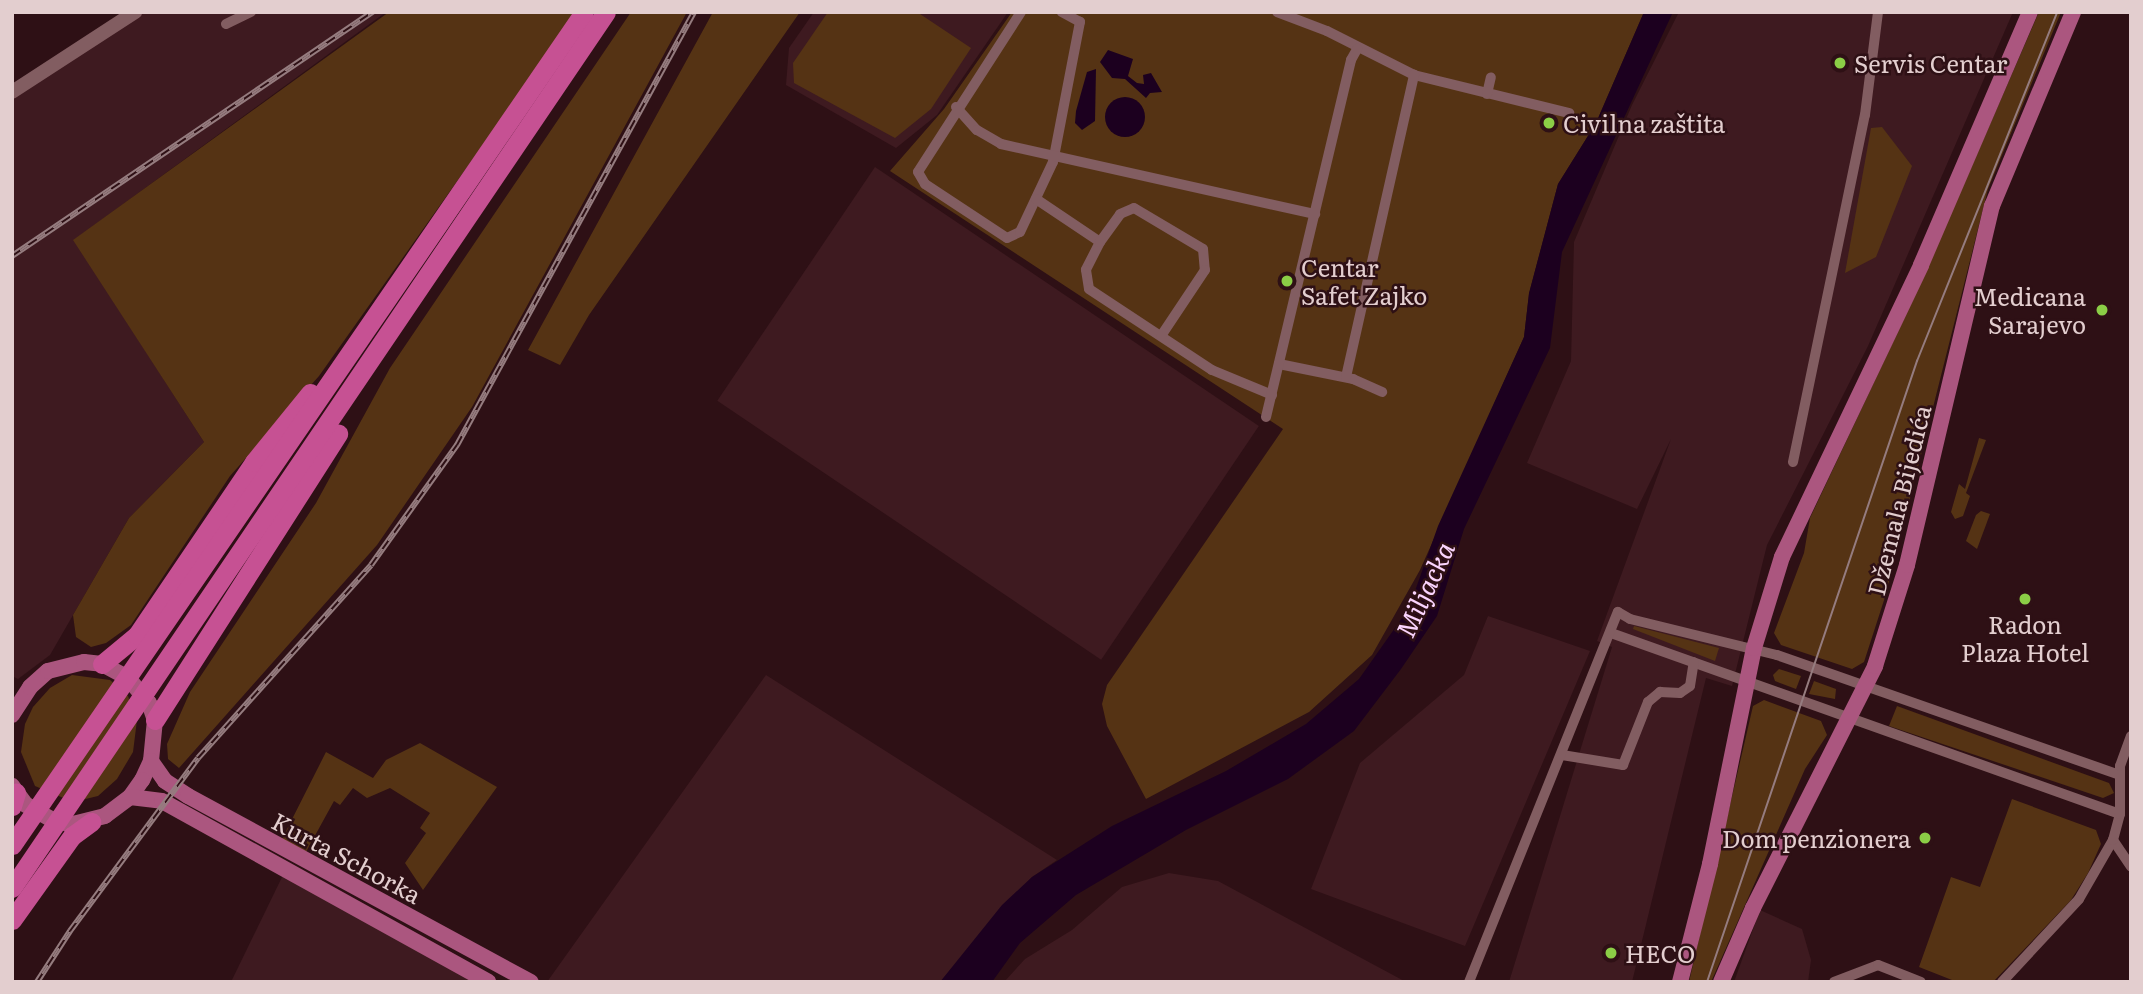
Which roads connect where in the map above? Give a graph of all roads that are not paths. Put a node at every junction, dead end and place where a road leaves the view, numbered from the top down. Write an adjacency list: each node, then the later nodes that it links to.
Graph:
1 (135, 12): 16 (main road)
2 (250, 12): 11 (street)
3 (584, 12): 12 (highway)
4 (606, 12): 21 (highway)
5 (1021, 12): 18 (street)
6 (1062, 12): 20 (street)
7 (1277, 12): 13 (street)
8 (1878, 12): 31 (street)
9 (2030, 12): 33 (main road)
10 (2073, 12): 38 (main road, Džemala Bijedića)
11 (226, 23)
12 (565, 40): 35 (highway); 52 (highway)
13 (1357, 49): 14 (street); 23 (street)
14 (1414, 75): 17 (street); 27 (street)
15 (1491, 77): 17 (street)
16 (12, 92)
17 (1487, 94): 19 (street)
18 (956, 107): 20 (street); 22 (street)
19 (1569, 113)
20 (1054, 156): 22 (street); 23 (street)
21 (499, 175): 41 (highway); 54 (highway)
22 (1036, 199): 24 (street)
23 (1315, 214): 26 (street)
24 (1100, 242): 25 (street); 25 (street)
25 (1161, 337): 29 (street)
26 (1279, 364): 27 (street); 29 (street)
27 (1346, 377): 28 (street)
28 (1382, 392)
29 (1272, 395): 30 (street)
30 (1266, 418)
31 (1793, 462)
32 (1611, 633): 33 (street); 34 (street); 44 (street)
33 (1754, 648): 36 (main road); 38 (street)
34 (1693, 662): 36 (street); 44 (street)
35 (102, 664): 37 (main road); 41 (main road)
36 (1747, 682): 42 (street); 59 (main road)
37 (30, 687): 39 (main road); 40 (main road)
38 (1867, 687): 42 (main road, Džemala Bijedića); 46 (street)
39 (12, 690)
40 (12, 715)
41 (155, 720): 45 (main road)
42 (1850, 720): 49 (street); 60 (main road, Džemala Bijedića)
43 (2131, 736): 46 (street)
44 (1562, 755): 58 (street)
45 (152, 761): 48 (main road); 57 (main road, Kurta Schorka)
46 (2119, 775): 49 (street)
47 (13, 795): 50 (main road)
48 (130, 797): 50 (main road); 56 (main road, Kurta Schorka)
49 (2120, 814): 51 (street)
50 (91, 822): 55 (highway)
51 (2113, 840): 53 (street); 63 (street)
52 (12, 845)
53 (2131, 867)
54 (12, 888)
55 (12, 920)
56 (488, 982)
57 (531, 982)
58 (1469, 982)
59 (1680, 982)
60 (1721, 982)
61 (1834, 982): 62 (street)
62 (1921, 982)
63 (2002, 982)

